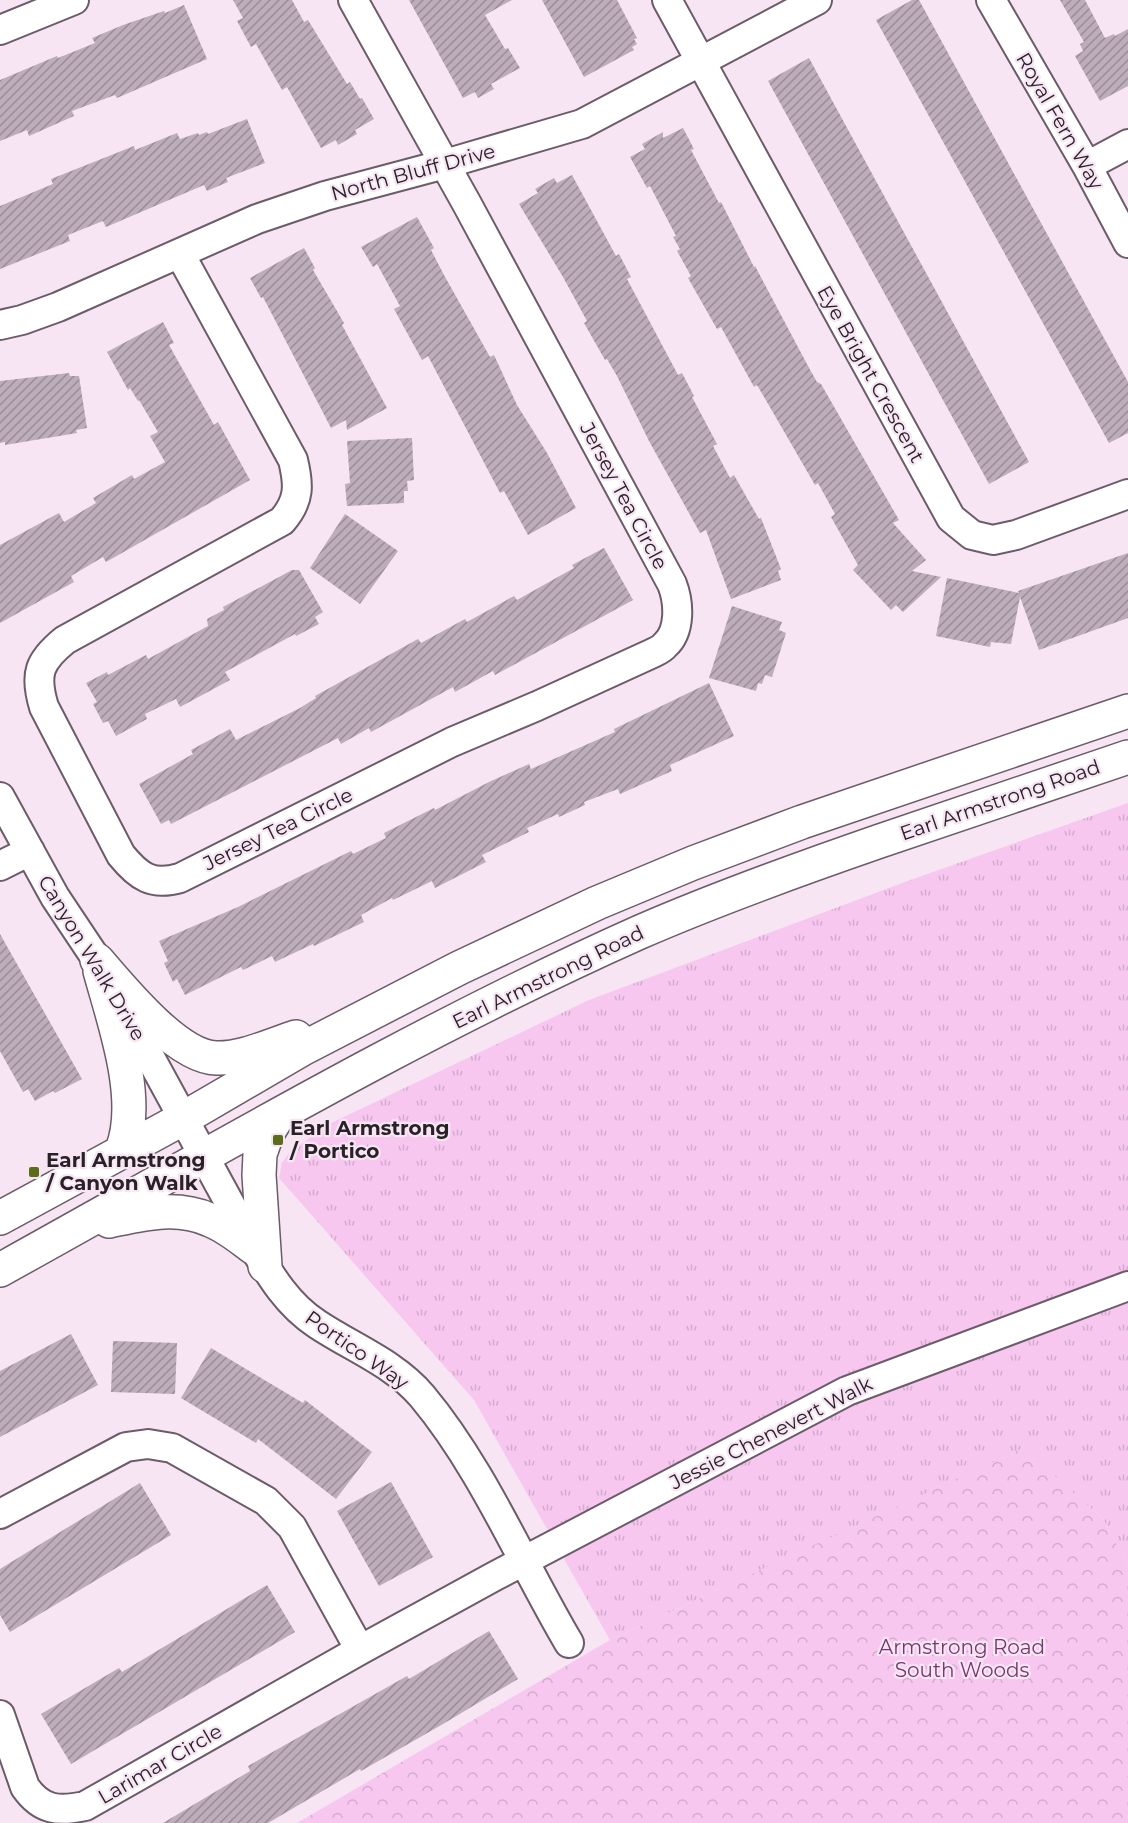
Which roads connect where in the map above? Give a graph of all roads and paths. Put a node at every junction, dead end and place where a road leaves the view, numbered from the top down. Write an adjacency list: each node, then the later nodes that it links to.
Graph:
1 (74, 0): 6 (street)
2 (353, 0): 9 (street, Jersey Tea Circle)
3 (667, 0): 7 (street, Eye Bright Crescent)
4 (817, 0): 7 (street, North Bluff Drive)
5 (991, 0): 10 (street, Royal Fern Way)
6 (0, 30)
7 (700, 62): 9 (street, North Bluff Drive); 14 (street, Eye Bright Crescent)
8 (1128, 144): 10 (street)
9 (445, 164): 12 (street, North Bluff Drive); 12 (street, Jersey Tea Circle)
10 (1087, 166): 11 (street, Royal Fern Way)
11 (1128, 243)
12 (180, 255): 13 (street, North Bluff Drive)
13 (0, 325)
14 (1128, 494)
15 (1128, 711): 21 (main road)
16 (1128, 757): 22 (main road, Earl Armstrong Road)
17 (0, 797): 18 (street, Canyon Walk Drive)
18 (30, 851): 19 (street); 20 (street, Canyon Walk Drive)
19 (0, 866)
20 (97, 960): 21 (main road); 23 (street, Canyon Walk Drive); 24 (main road)
21 (383, 1008): 23 (main road)
22 (278, 1116): 25 (main road, Earl Armstrong Road); 28 (main road)
23 (184, 1118): 24 (main road); 25 (street, Portico Way)
24 (122, 1150): 26 (main road)
25 (204, 1157): 27 (main road, Earl Armstrong Road); 28 (street, Portico Way)
26 (0, 1218)
27 (75, 1229): 28 (main road); 29 (main road, Earl Armstrong Road)
28 (259, 1257): 32 (street, Portico Way)
29 (0, 1270)
30 (1128, 1286): 32 (street, Jessie Chenevert Walk)
31 (0, 1514): 34 (street)
32 (523, 1561): 33 (street, Portico Way); 34 (street, Larimar Circle)
33 (569, 1643)
34 (360, 1650): 35 (street, Larimar Circle)
35 (0, 1715)

